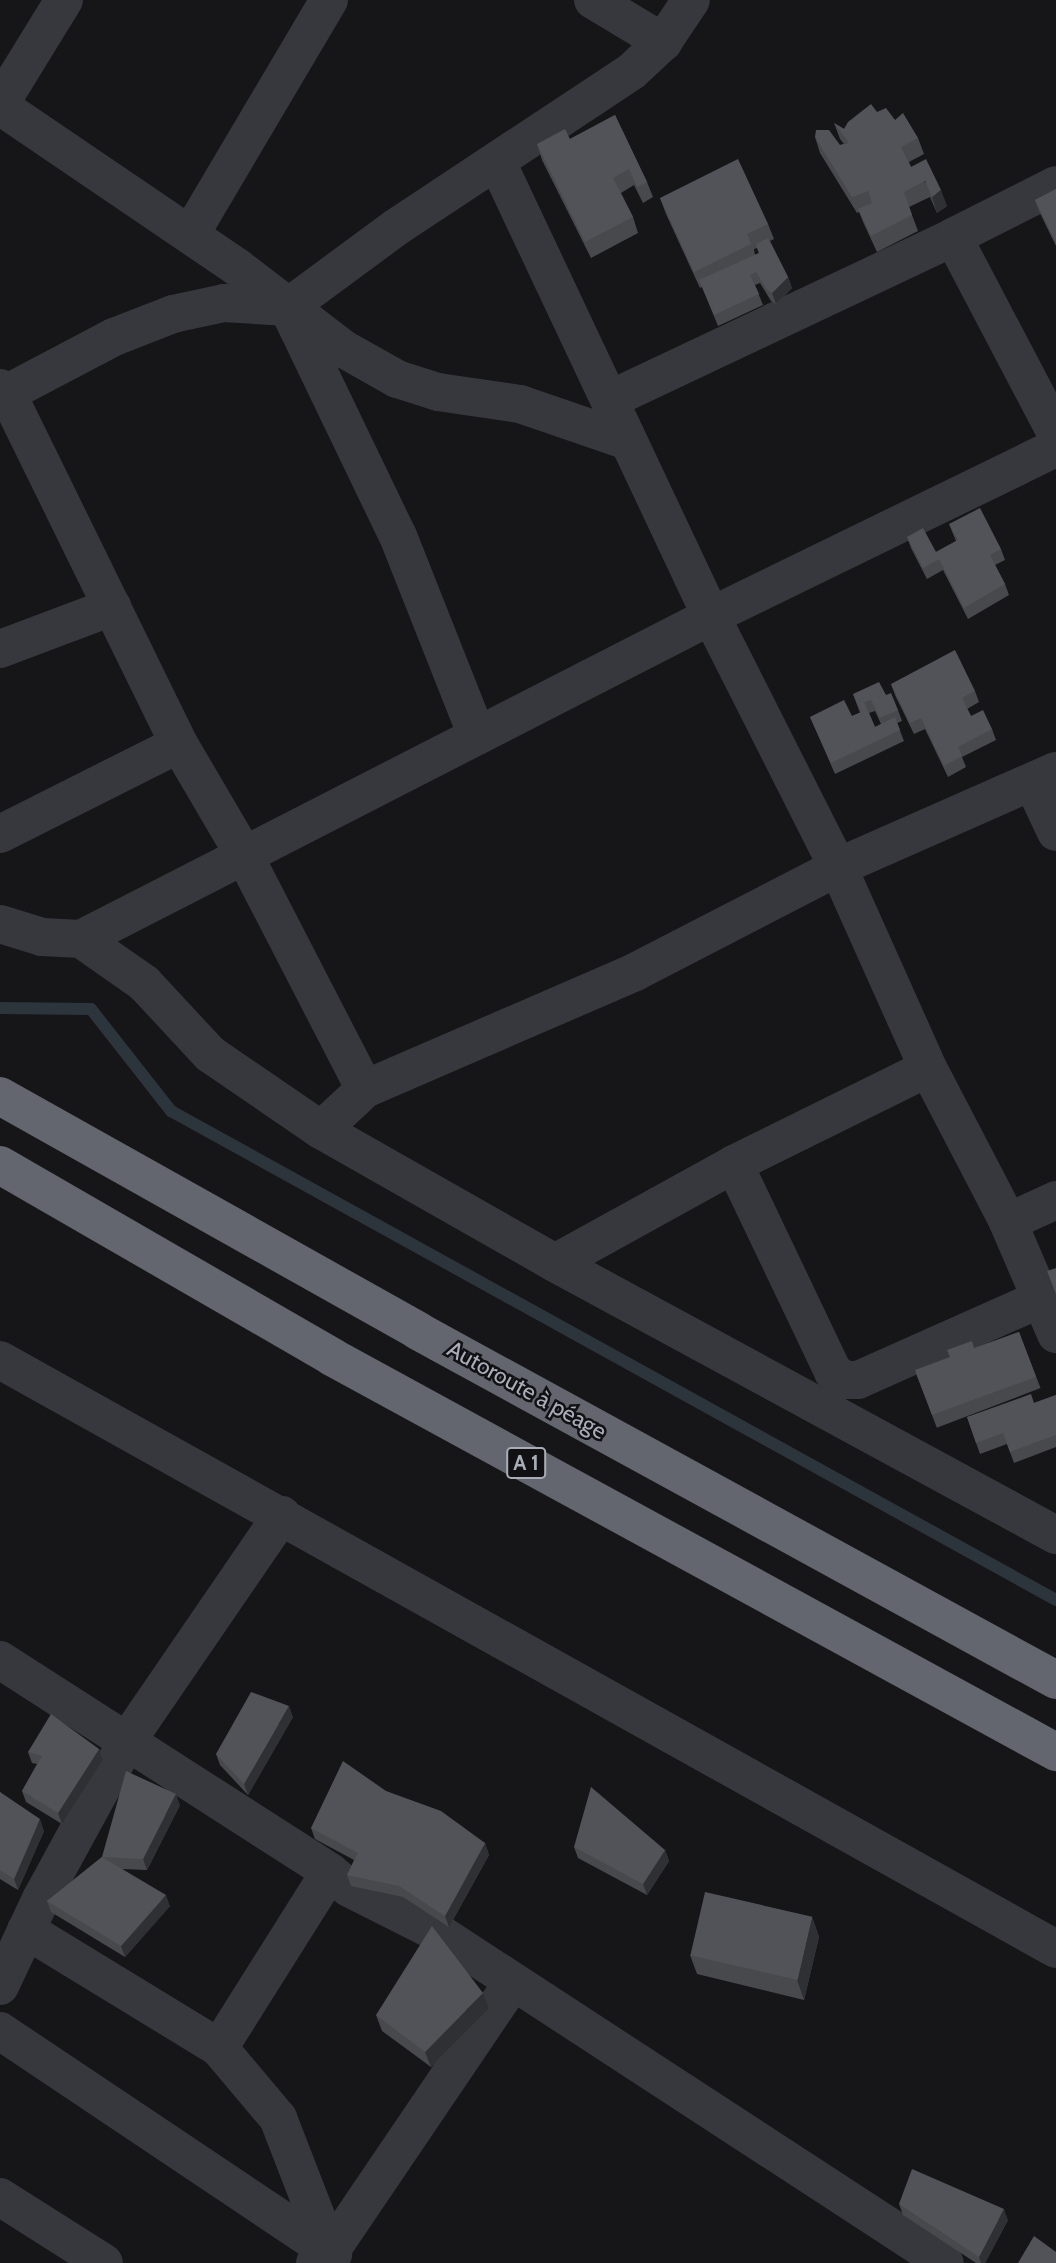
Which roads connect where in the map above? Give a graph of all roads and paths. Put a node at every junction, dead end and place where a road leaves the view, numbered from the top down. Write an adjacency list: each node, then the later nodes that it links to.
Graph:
1 (64, 0): 6 (street)
2 (329, 0): 9 (street)
3 (593, 0): 5 (street)
4 (691, 0): 5 (street)
5 (663, 42): 7 (street)
6 (0, 105): 9 (street)
7 (497, 162): 11 (street); 13 (street)
8 (1056, 185): 10 (street)
9 (190, 235): 11 (street)
10 (953, 237): 13 (street); 14 (street)
11 (288, 307): 12 (street); 15 (street); 20 (street)
12 (2, 393): 17 (street)
13 (611, 399): 15 (street)
14 (1056, 433)
15 (628, 441): 18 (street)
16 (1056, 448): 18 (street)
17 (112, 607): 19 (street); 21 (street)
18 (711, 616): 20 (street); 26 (street)
19 (0, 649)
20 (477, 736): 25 (street)
21 (179, 744): 24 (street); 25 (street)
22 (1044, 777): 23 (street); 26 (street)
23 (1056, 832)
24 (0, 834)
25 (244, 855): 28 (street); 30 (street)
26 (838, 867): 29 (street); 30 (street)
27 (0, 924): 28 (street)
28 (81, 939): 32 (street)
29 (928, 1068): 34 (street); 36 (street)
30 (365, 1089): 32 (street)
31 (0, 1096): 44 (highway, Autoroute à péage)
32 (321, 1130): 37 (street)
33 (0, 1164): 46 (highway, A 1)
34 (734, 1164): 37 (street); 38 (street)
35 (1056, 1200): 36 (street)
36 (1008, 1222): 38 (street)
37 (555, 1262): 42 (street)
38 (1040, 1299): 39 (street)
39 (1056, 1334)
40 (0, 1360): 41 (street)
41 (282, 1515): 45 (street); 49 (street)
42 (1056, 1535)
43 (0, 1660): 45 (street)
44 (1056, 1680)
45 (127, 1741): 47 (street); 48 (street)
46 (1056, 1752)
47 (330, 1872): 50 (street); 53 (street)
48 (26, 1930): 51 (street); 53 (street)
49 (1056, 1949)
50 (513, 1982): 55 (street); 57 (street)
51 (0, 1986)
52 (0, 2031): 55 (street)
53 (219, 2049): 55 (street)
54 (0, 2197): 56 (street)
55 (330, 2259)
56 (104, 2263)
57 (945, 2263)

